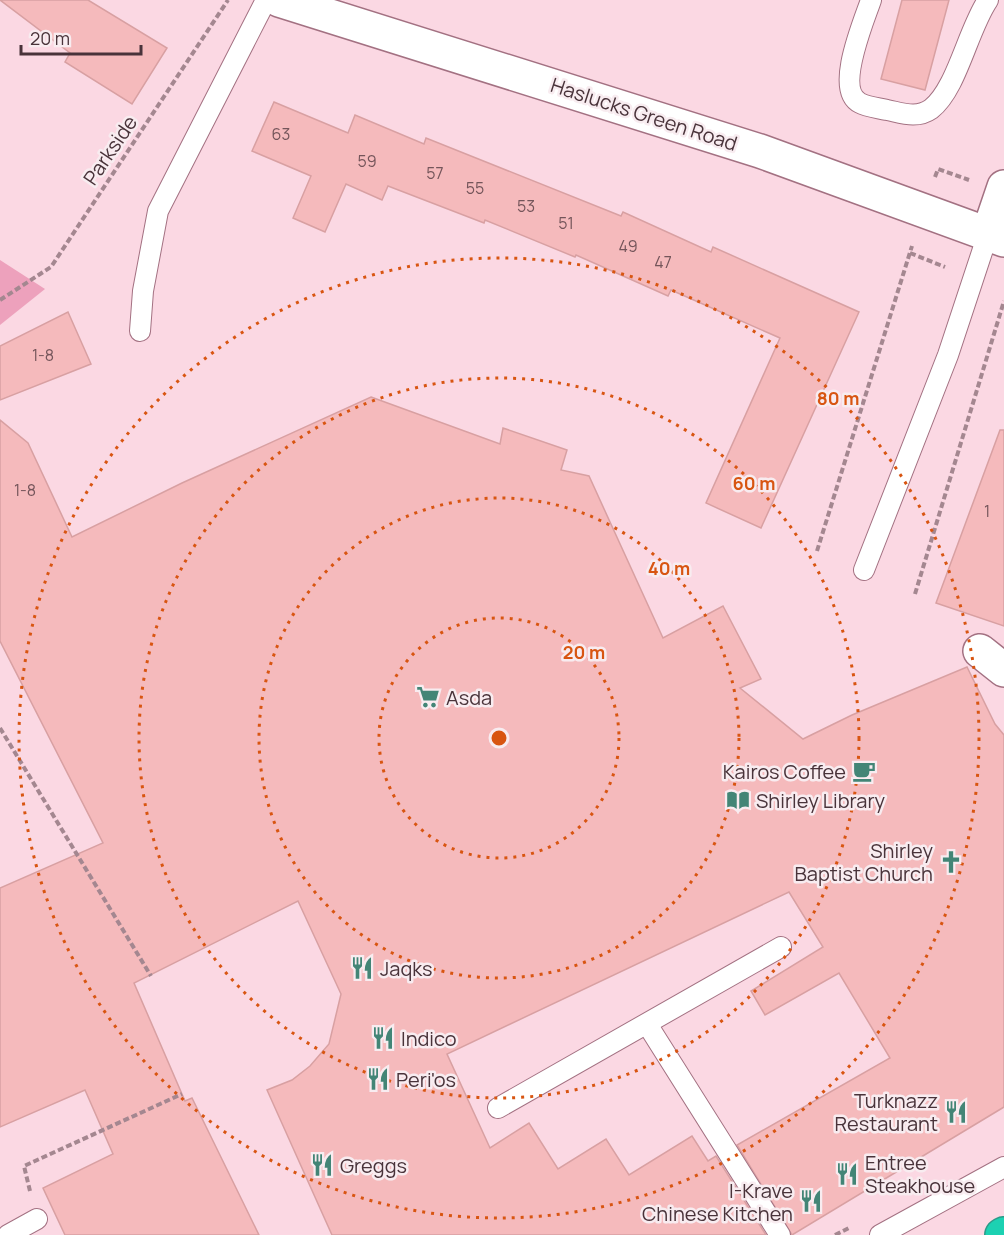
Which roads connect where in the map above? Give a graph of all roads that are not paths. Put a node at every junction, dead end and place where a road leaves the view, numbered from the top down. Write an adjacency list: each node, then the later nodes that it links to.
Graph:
1 (266, 0): 7 (lane)
2 (279, 0): 6 (street, Haslucks Green Road)
3 (871, 0): 4 (lane)
4 (988, 0)
5 (1004, 187): 6 (street)
6 (996, 237): 8 (lane)
7 (140, 332)
8 (864, 570)
9 (781, 947): 10 (lane)
10 (647, 1024): 11 (lane); 15 (lane)
11 (498, 1108)
12 (1004, 1167): 16 (lane)
13 (37, 1219): 14 (lane)
14 (8, 1235)
15 (780, 1235)
16 (880, 1235)

